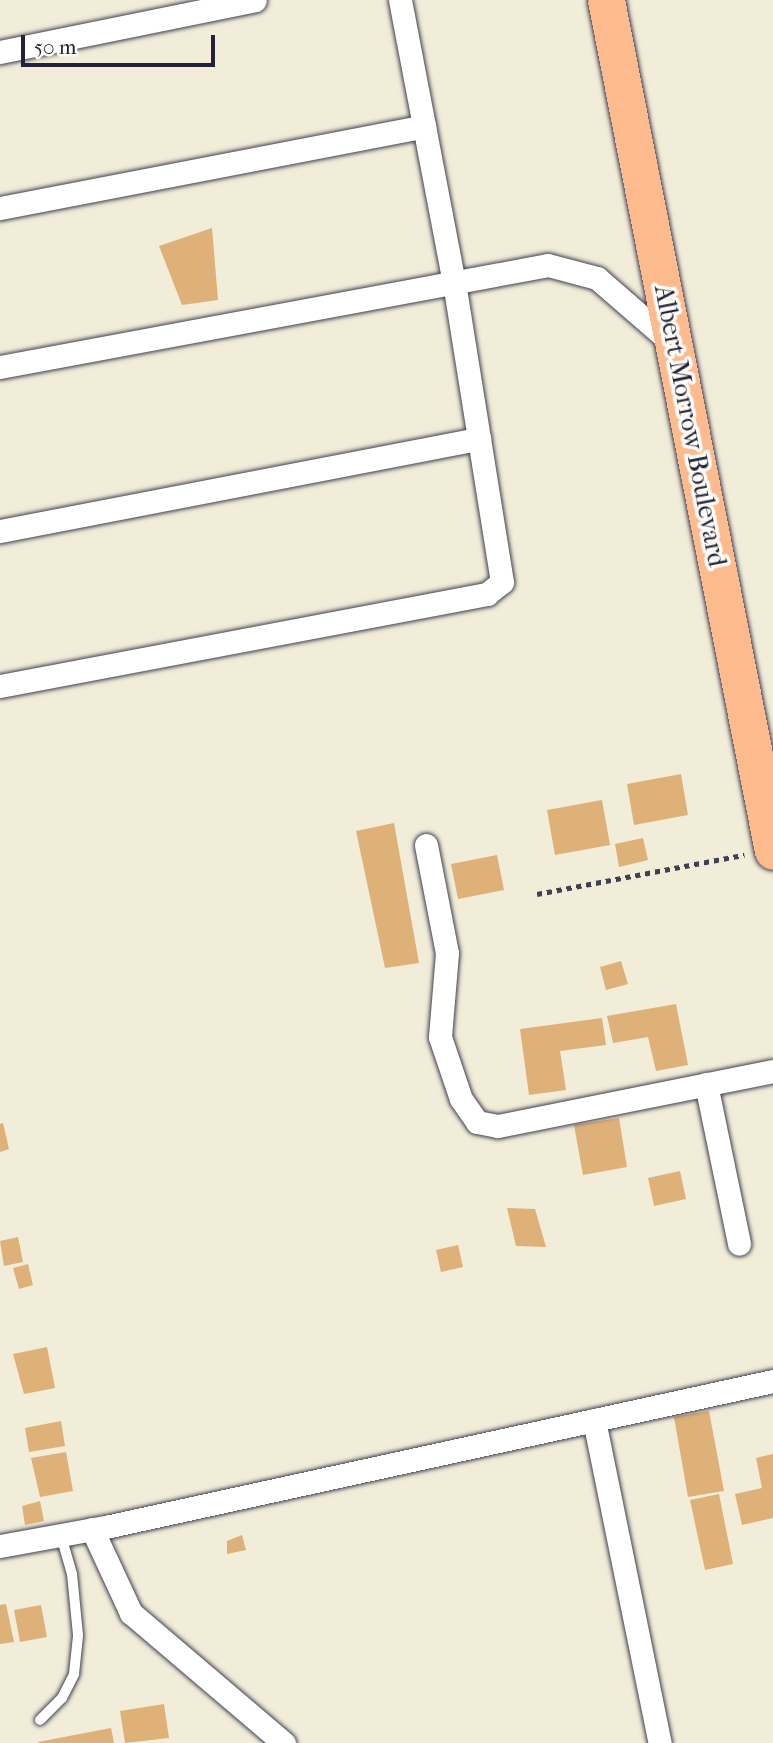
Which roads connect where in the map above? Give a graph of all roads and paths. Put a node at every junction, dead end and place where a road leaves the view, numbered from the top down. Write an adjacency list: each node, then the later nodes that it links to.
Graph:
1 (255, 0): 4 (street)
2 (400, 0): 5 (street)
3 (606, 0): 8 (highway, Albert Morrow Boulevard)
4 (0, 52)
5 (424, 126): 6 (street); 7 (street)
6 (0, 208)
7 (454, 283): 8 (street); 9 (street); 10 (street)
8 (674, 345): 14 (highway, Albert Morrow Boulevard)
9 (0, 367)
10 (479, 439): 11 (street); 12 (street)
11 (0, 531)
12 (0, 686)
13 (426, 845): 17 (street)
14 (773, 850): 15 (path)
15 (537, 894)
16 (773, 1071): 17 (street)
17 (706, 1084): 18 (street)
18 (739, 1244)
19 (773, 1381): 20 (street)
20 (594, 1420): 21 (street); 26 (street)
21 (92, 1529): 22 (street); 25 (street)
22 (61, 1536): 23 (street); 24 (lane)
23 (1, 1539)
24 (40, 1720)
25 (284, 1743)
26 (660, 1743)

